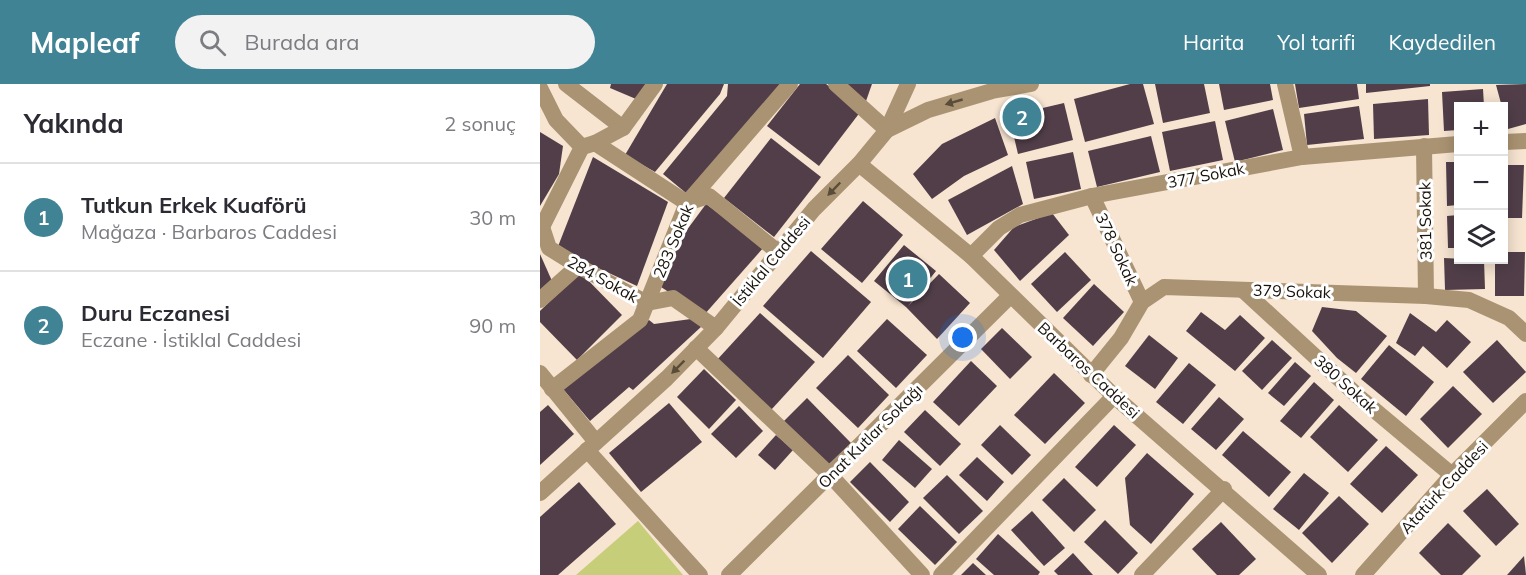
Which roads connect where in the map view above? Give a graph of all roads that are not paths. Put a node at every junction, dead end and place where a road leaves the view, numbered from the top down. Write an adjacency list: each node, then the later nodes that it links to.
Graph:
1 (566, 84): 9 (street)
2 (655, 84): 9 (street)
3 (790, 84): 19 (street, 283 Sokak)
4 (836, 84): 10 (street)
5 (908, 84): 10 (street)
6 (1031, 84): 10 (street, İstiklal Caddesi, one-way to 10)
7 (1285, 84): 16 (street)
8 (540, 88): 14 (street)
9 (623, 128): 14 (street)
10 (887, 130): 17 (street, İstiklal Caddesi)
11 (1526, 141): 12 (street)
12 (1508, 142)
13 (1454, 144): 15 (street, 377 Sokak)
14 (588, 145): 19 (street); 20 (street)
15 (1424, 146): 16 (street, 377 Sokak); 26 (street, 381 Sokak)
16 (1302, 157): 18 (street, 377 Sokak)
17 (859, 164): 21 (street, İstiklal Caddesi, one-way to 21); 22 (street, Barbaros Caddesi)
18 (1092, 196): 22 (street, 377 Sokak); 28 (street, 378 Sokak)
19 (687, 203): 21 (street); 29 (street, 283 Sokak)
20 (541, 227): 23 (street, 284 Sokak)
21 (778, 252): 30 (street, İstiklal Caddesi)
22 (971, 256): 25 (street, Barbaros Caddesi)
23 (578, 266): 27 (street); 29 (street, 284 Sokak)
24 (1243, 290): 26 (street, 379 Sokak); 28 (street, 379 Sokak); 40 (street, 380 Sokak)
25 (1010, 296): 34 (street, Barbaros Caddesi); 41 (street, Onat Kutlar Sokağı)
26 (1426, 296): 31 (street, 379 Sokak)
27 (540, 300)
28 (1142, 302): 34 (street, 379 Sokak)
29 (647, 303): 30 (street); 35 (street, 283 Sokak)
30 (716, 328): 32 (street, İstiklal Caddesi)
31 (1526, 334)
32 (696, 348): 38 (street, İstiklal Caddesi, one-way to 38); 41 (street)
33 (540, 373): 35 (street)
34 (1091, 375): 36 (street, Barbaros Caddesi)
35 (552, 389): 38 (street)
36 (1114, 396): 43 (street, Barbaros Caddesi); 48 (street)
37 (1526, 401): 40 (street, Atatürk Caddesi)
38 (591, 446): 39 (street, İstiklal Caddesi); 45 (street)
39 (566, 470): 42 (street); 44 (street, İstiklal Caddesi)
40 (1452, 475): 51 (street, Atatürk Caddesi)
41 (831, 476): 46 (street, Onat Kutlar Sokağı); 47 (street)
42 (540, 488)
43 (1224, 489): 49 (street); 50 (street, Barbaros Caddesi)
44 (540, 493)
45 (700, 575)
46 (729, 575)
47 (922, 575)
48 (940, 575)
49 (1142, 575)
50 (1319, 575)
51 (1363, 575)

